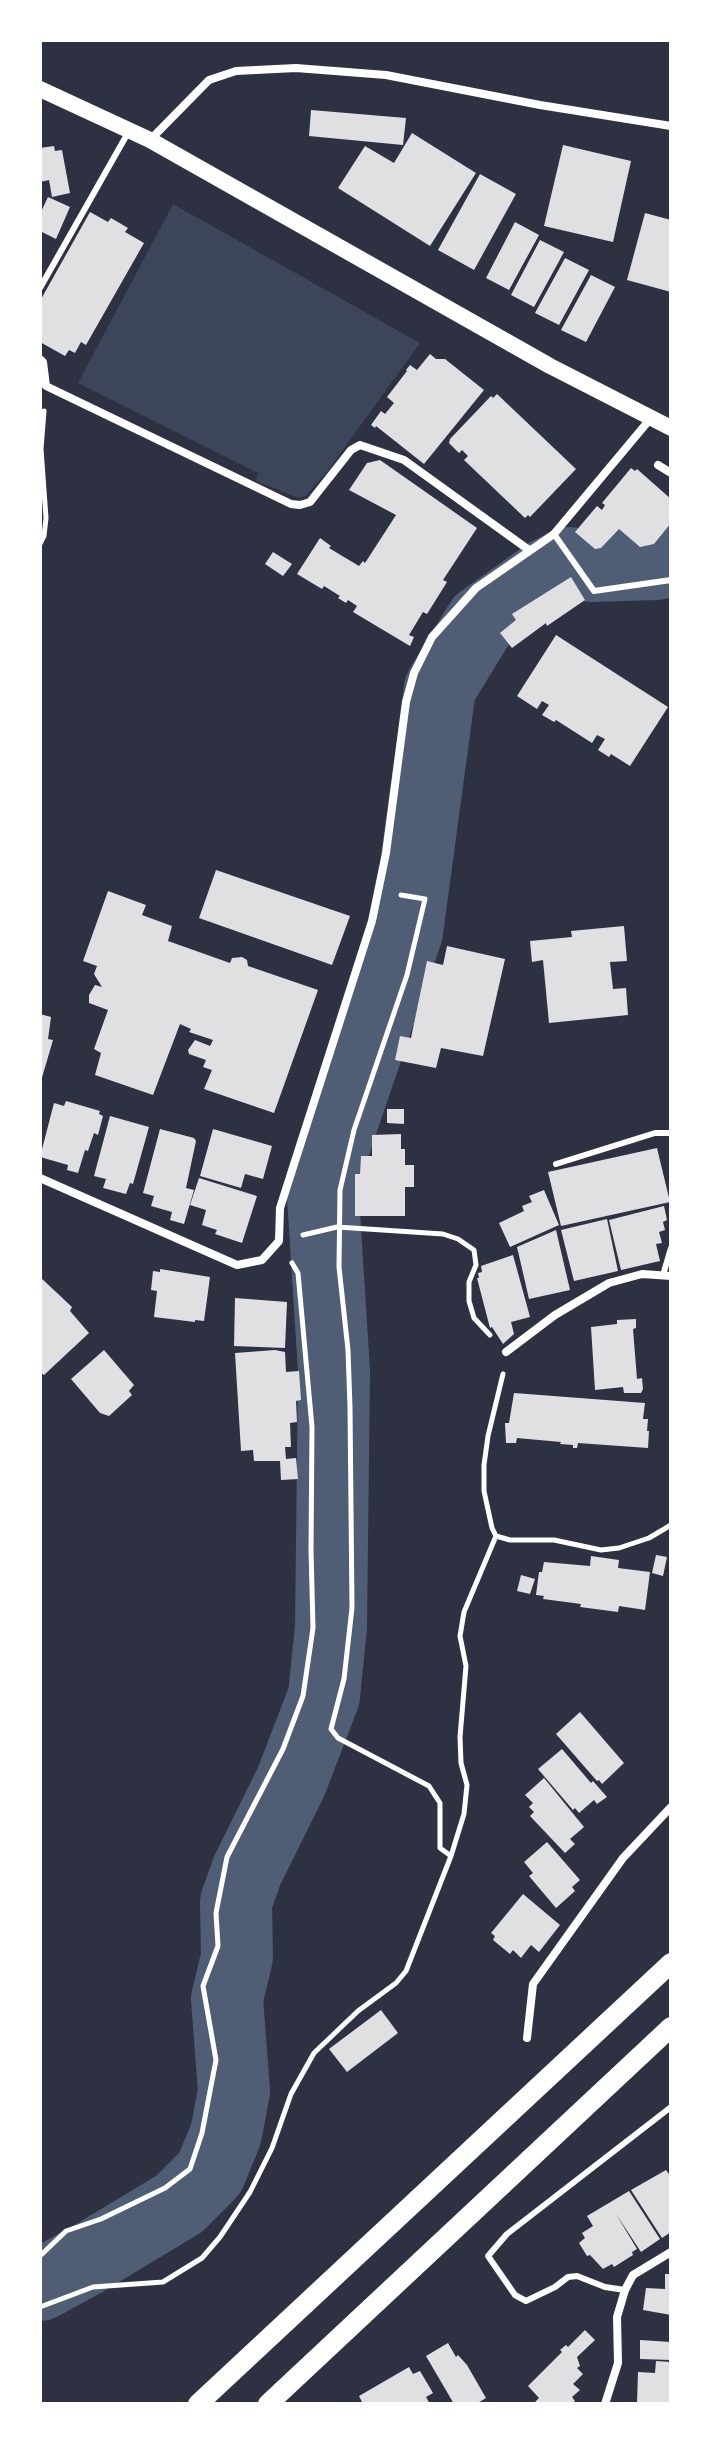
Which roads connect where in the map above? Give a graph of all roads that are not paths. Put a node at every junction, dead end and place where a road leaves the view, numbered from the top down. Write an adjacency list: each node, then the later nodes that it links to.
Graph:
1 (40, 89): 3 (main road)
2 (671, 126): 4 (street)
3 (129, 130): 4 (main road); 5 (lane)
4 (150, 140): 7 (main road)
5 (40, 288)
6 (40, 359): 12 (street)
7 (652, 417): 8 (main road); 11 (street)
8 (671, 428)
9 (658, 465): 10 (street)
10 (671, 473)
11 (554, 534): 12 (street); 13 (lane)
12 (529, 550): 16 (street)
13 (671, 580)
14 (671, 1133): 15 (lane)
15 (556, 1164)
16 (40, 1178)
17 (671, 1248): 18 (lane)
18 (667, 1276): 19 (street)
19 (506, 1352)
20 (671, 1807): 23 (street)
21 (671, 1962): 27 (main road)
22 (671, 2027): 28 (main road)
23 (527, 2038)
24 (671, 2107): 26 (lane)
25 (671, 2252): 26 (street)
26 (625, 2290): 29 (street)
27 (198, 2404)
28 (268, 2404)
29 (605, 2404)

